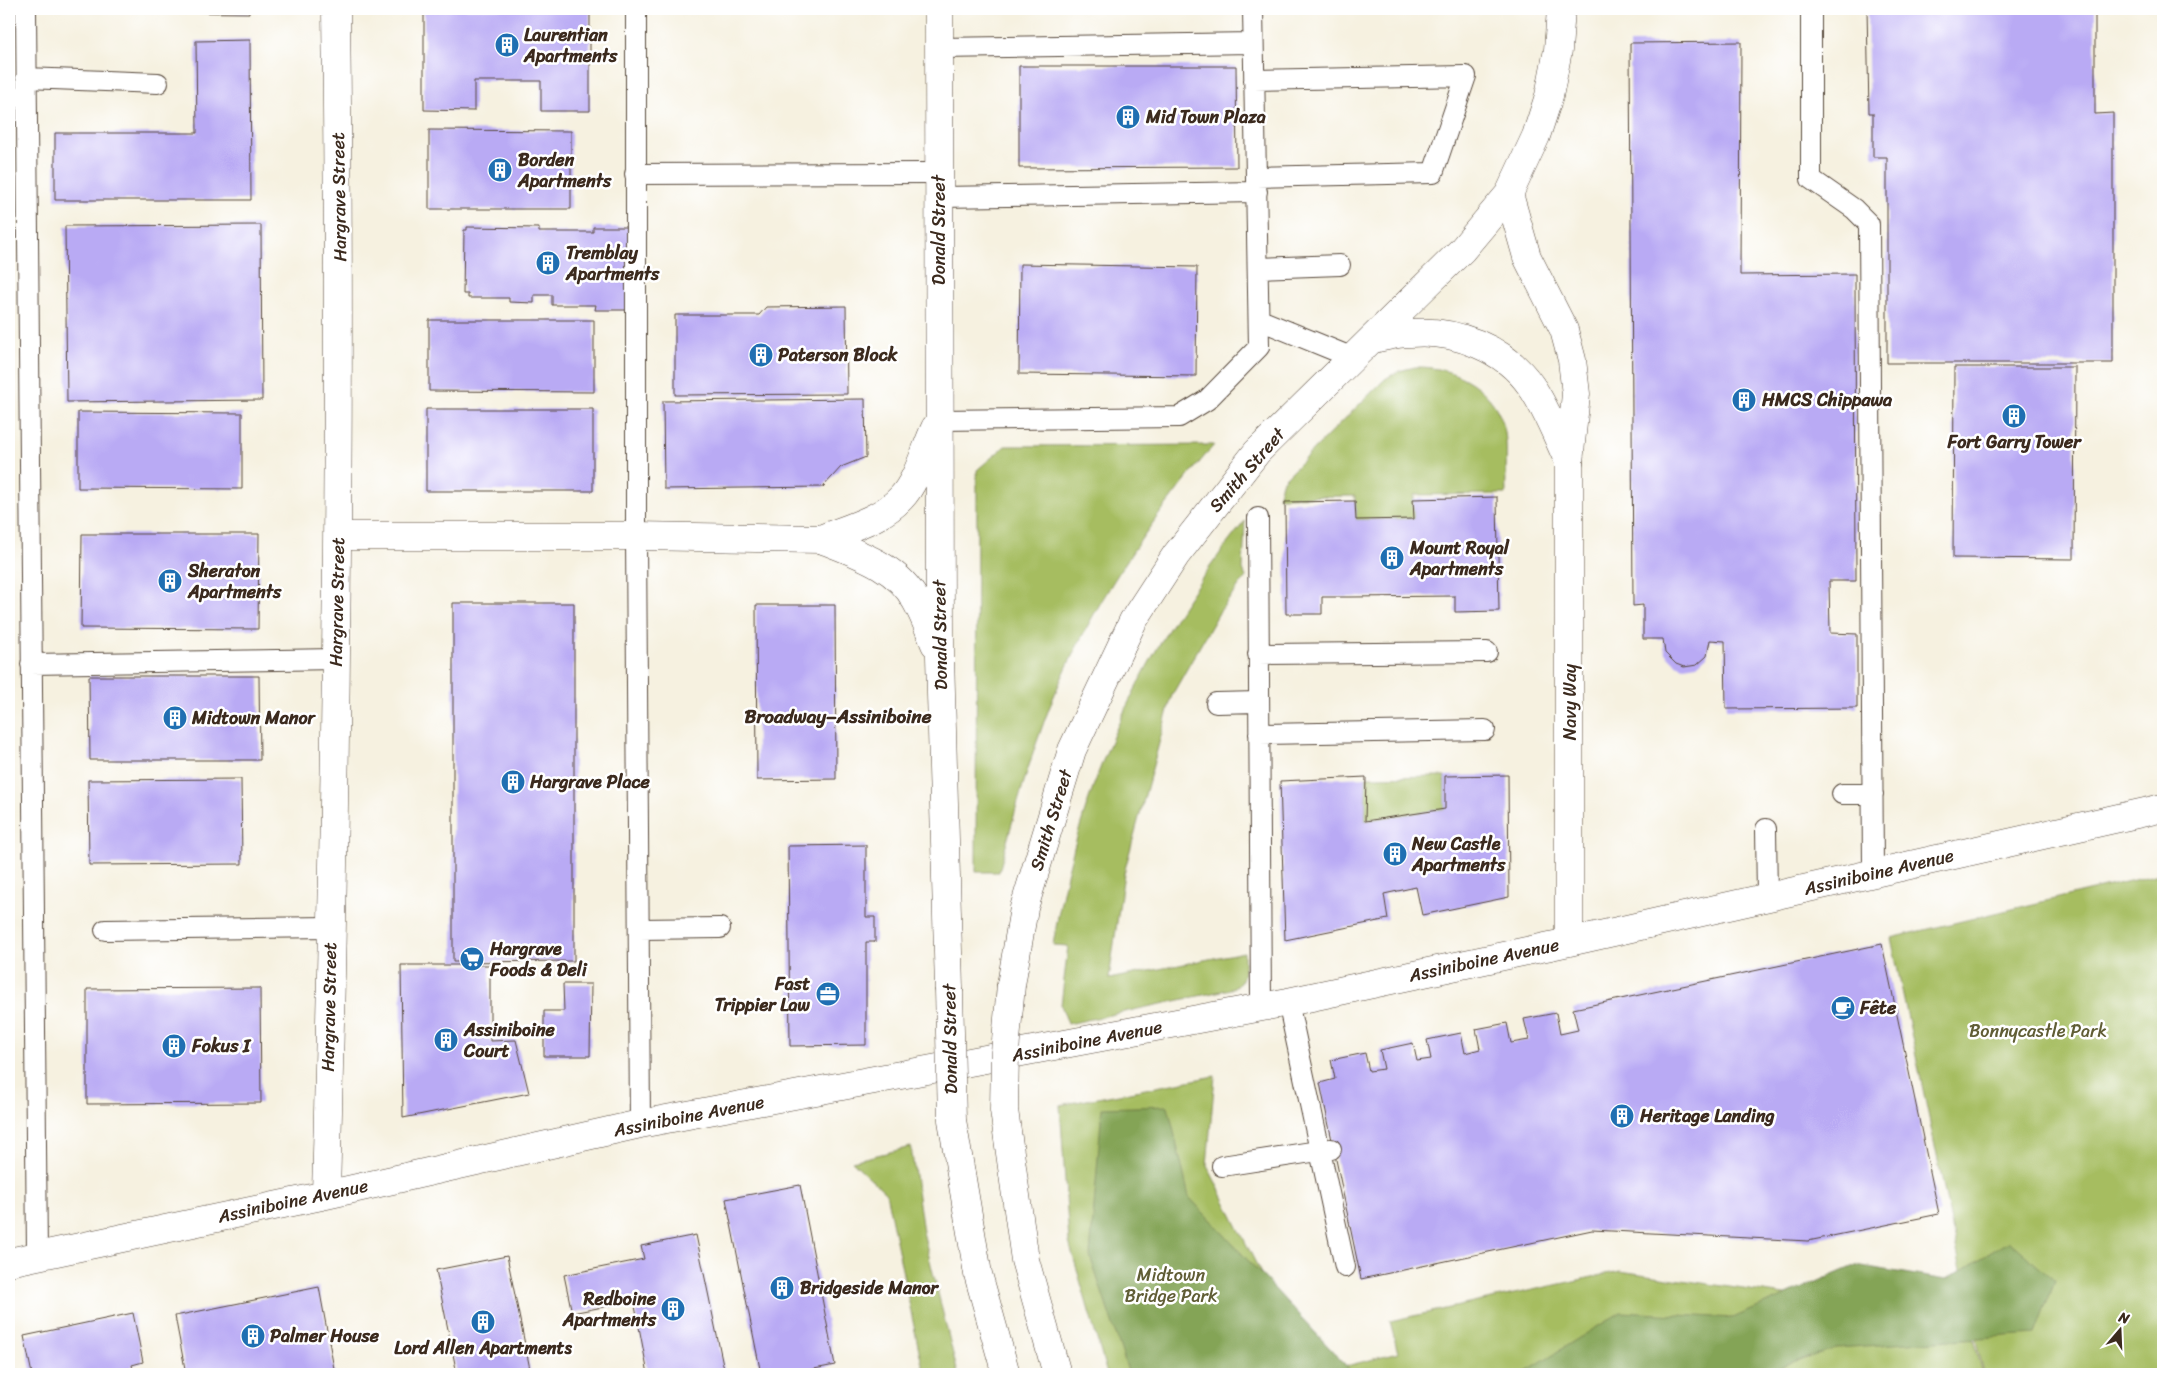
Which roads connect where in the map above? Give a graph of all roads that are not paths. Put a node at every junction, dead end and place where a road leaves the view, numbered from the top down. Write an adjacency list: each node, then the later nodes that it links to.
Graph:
1 (26, 9): 10 (lane)
2 (336, 9): 25 (street, Hargrave Street)
3 (636, 9): 13 (lane)
4 (939, 9): 9 (street, Donald Street)
5 (1253, 9): 8 (lane)
6 (1561, 9): 16 (street, Smith Street)
7 (1811, 9): 38 (lane)
8 (1254, 43): 9 (lane); 11 (lane)
9 (939, 48): 14 (street, Donald Street)
10 (26, 78): 12 (lane); 32 (lane)
11 (1254, 80): 15 (lane); 15 (lane)
12 (158, 83)
13 (635, 174): 14 (lane); 26 (lane)
14 (939, 185): 15 (lane); 22 (street, Donald Street)
15 (1257, 185): 18 (lane)
16 (1508, 194): 20 (street, Smith Street); 23 (street, Navy Way)
17 (1340, 265): 18 (lane)
18 (1259, 268): 19 (lane)
19 (1260, 320): 21 (lane); 22 (lane)
20 (1372, 339): 21 (street, Smith Street); 23 (street)
21 (1352, 358): 58 (street, Smith Street, bridge)
22 (938, 420): 27 (street); 30 (street, Donald Street)
23 (1569, 462): 47 (street, Navy Way)
24 (1258, 518): 29 (lane)
25 (338, 536): 26 (street); 31 (street, Hargrave Street)
26 (636, 536): 27 (street); 45 (lane)
27 (821, 539): 30 (street)
28 (1487, 652): 29 (lane)
29 (1258, 654): 33 (lane)
30 (940, 656): 57 (street, Donald Street, bridge)
31 (336, 659): 32 (lane); 43 (street, Hargrave Street)
32 (31, 664): 54 (lane)
33 (1259, 702): 34 (lane); 36 (lane)
34 (1216, 703)
35 (1486, 730): 36 (lane)
36 (1259, 734): 49 (lane)
37 (1842, 794): 38 (lane)
38 (1873, 794): 41 (lane)
39 (2163, 808): 41 (street, Assiniboine Avenue)
40 (1766, 829): 42 (lane)
41 (1873, 873): 42 (street, Assiniboine Avenue)
42 (1767, 897): 47 (street, Assiniboine Avenue)
43 (331, 927): 46 (lane); 53 (street, Hargrave Street)
44 (720, 928): 45 (lane)
45 (638, 929): 50 (lane)
46 (105, 930)
47 (1569, 942): 48 (street, Assiniboine Avenue)
48 (1288, 1002): 49 (street, Assiniboine Avenue); 51 (lane)
49 (1261, 1008): 50 (street, Assiniboine Avenue)
50 (640, 1124): 53 (street, Assiniboine Avenue)
51 (1327, 1149): 52 (lane); 56 (lane)
52 (1222, 1166)
53 (326, 1195): 54 (street, Assiniboine Avenue)
54 (37, 1256): 55 (street, Assiniboine Avenue)
55 (9, 1262)
56 (1346, 1267)
57 (1006, 1374)
58 (1057, 1374)

